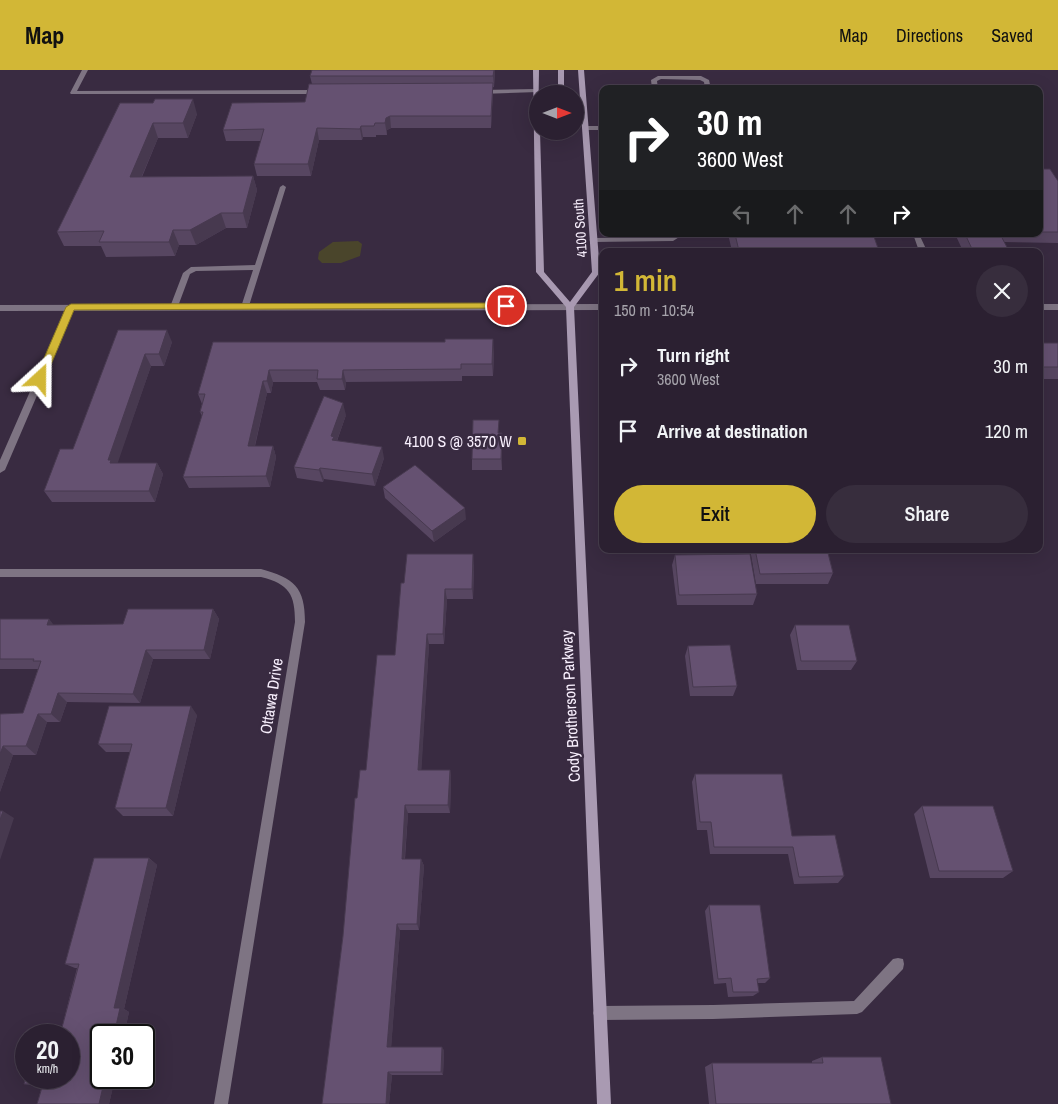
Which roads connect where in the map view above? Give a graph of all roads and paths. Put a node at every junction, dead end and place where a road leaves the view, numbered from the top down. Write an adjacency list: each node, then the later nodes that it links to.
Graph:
1 (85, 70): 10 (street)
2 (536, 70): 5 (main road)
3 (560, 70): 6 (main road)
4 (581, 70): 12 (main road, 4100 South)
5 (536, 85)
6 (561, 85)
7 (655, 85): 8 (street)
8 (707, 85)
9 (529, 91): 11 (street)
10 (326, 92)
11 (473, 92)
12 (585, 127): 13 (street); 17 (main road, 4100 South)
13 (599, 128)
14 (537, 140): 22 (main road)
15 (283, 186): 18 (street)
16 (676, 237): 17 (street)
17 (593, 240): 22 (main road, 4100 South)
18 (257, 267): 20 (street); 21 (street)
19 (71, 307): 20 (street); 26 (street); 27 (street)
20 (174, 307): 21 (street)
21 (245, 307): 22 (street)
22 (570, 307): 23 (street); 30 (main road, Cody Brotherson Parkway)
23 (599, 307)
24 (1043, 307): 25 (street)
25 (1058, 307)
26 (0, 308)
27 (0, 470)
28 (0, 573): 31 (street, Ottawa Drive)
29 (898, 964): 30 (street)
30 (600, 1013): 32 (main road, Cody Brotherson Parkway)
31 (222, 1104)
32 (604, 1104)

